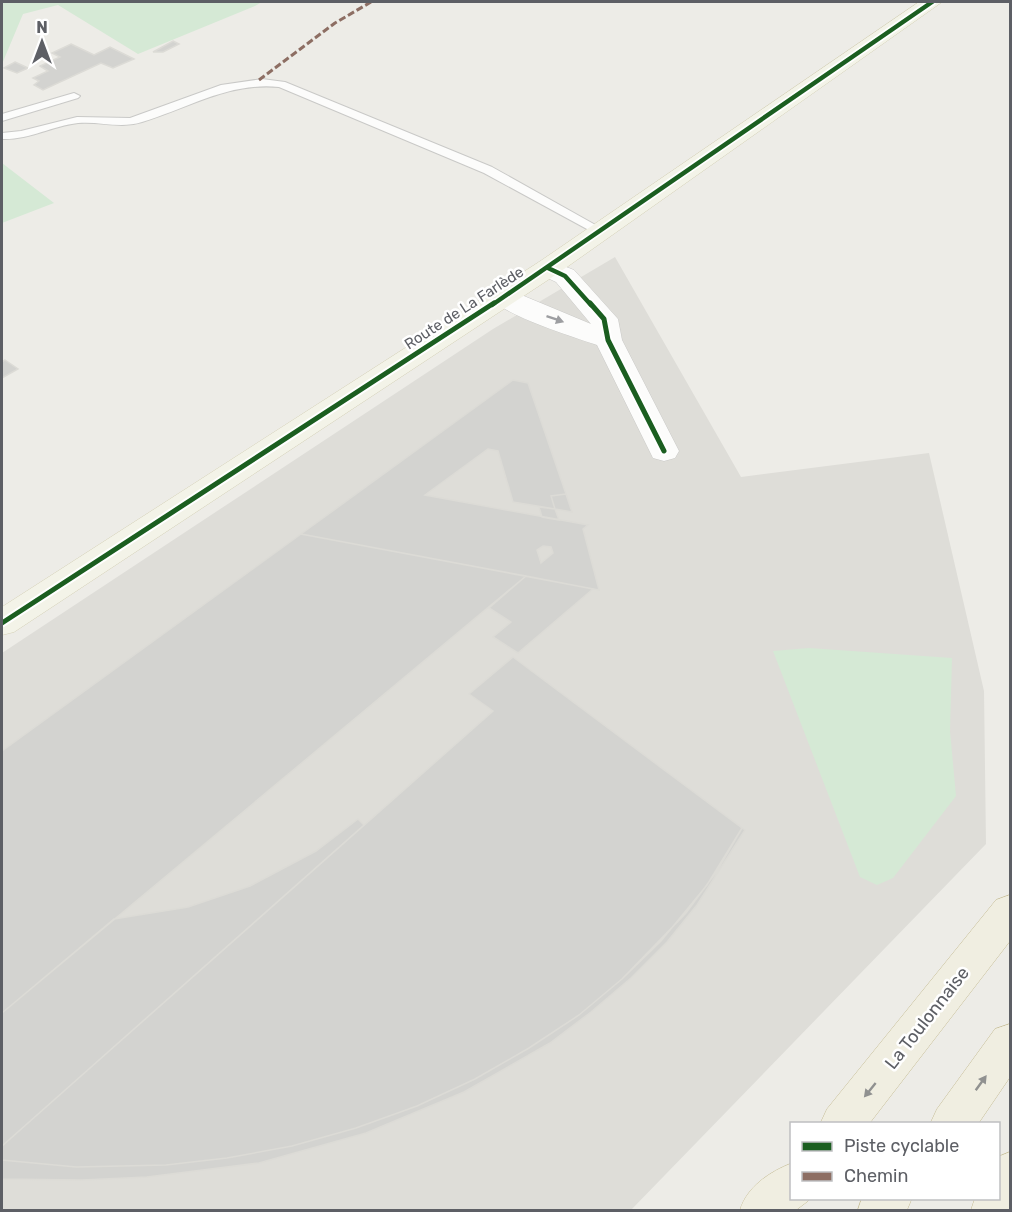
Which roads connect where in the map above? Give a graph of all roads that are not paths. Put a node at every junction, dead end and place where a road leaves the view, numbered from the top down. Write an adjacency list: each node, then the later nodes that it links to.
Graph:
1 (932, 2): 5 (main road, Route de La Farlède)
2 (74, 96): 3 (lane)
3 (2, 117)
4 (2, 136): 5 (lane)
5 (602, 232): 6 (main road, Route de La Farlède)
6 (548, 268): 7 (main road, Route de La Farlède); 8 (street)
7 (503, 297): 8 (street, one-way to 8); 10 (main road, Route de La Farlède)
8 (608, 340): 9 (street)
9 (664, 452)
10 (2, 623)
11 (1011, 912): 13 (highway, La Toulonnaise, one-way to 13)
12 (1011, 1043): 14 (highway, one-way to 12)
13 (844, 1122)
14 (953, 1122)
15 (1011, 1174): 18 (highway)
16 (790, 1187): 19 (highway)
17 (790, 1187): 20 (highway)
18 (1000, 1196)
19 (762, 1210)
20 (770, 1210)

